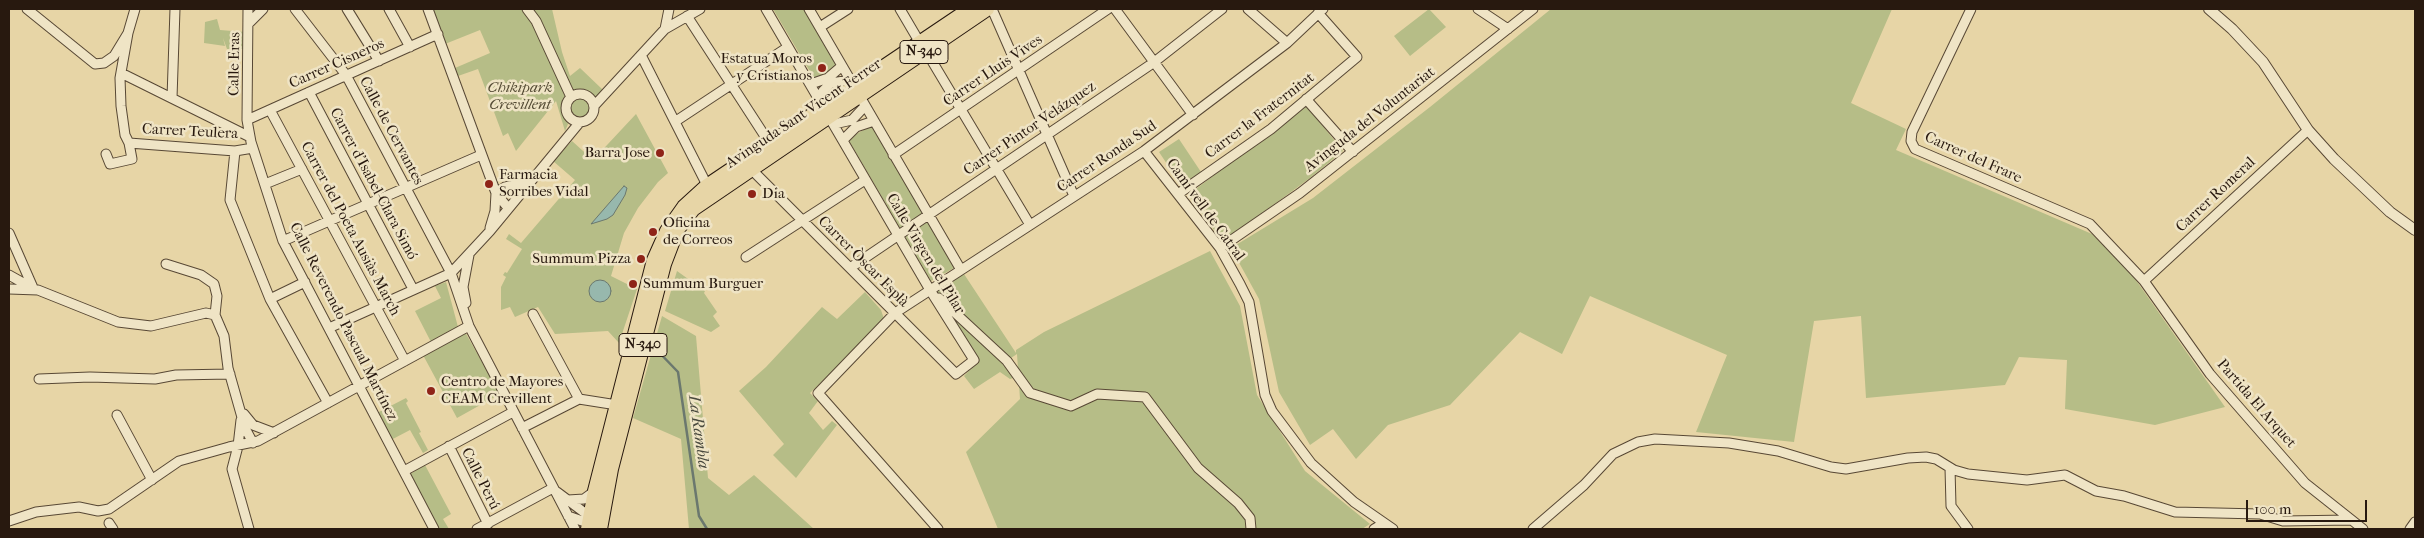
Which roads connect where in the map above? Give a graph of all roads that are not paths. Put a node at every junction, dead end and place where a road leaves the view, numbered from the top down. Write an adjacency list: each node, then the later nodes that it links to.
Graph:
1 (27, 9): 34 (street)
2 (135, 9): 34 (street)
3 (175, 9): 52 (street)
4 (248, 9): 30 (street, Calle Eras)
5 (263, 9): 30 (street)
6 (295, 9): 46 (street, Calle de Cervantes)
7 (347, 9): 41 (street)
8 (389, 9): 37 (street)
9 (428, 9): 35 (street)
10 (669, 9): 32 (street)
11 (700, 9): 29 (street)
12 (766, 9): 38 (street, Calle Virgen del Pilar)
13 (810, 9): 31 (street, Calle Virgen del Pilar)
14 (848, 9): 31 (street)
15 (900, 9): 39 (street)
16 (970, 9): 39 (highway, Avinguda Sant Vicent Ferrer / N-340)
17 (987, 9): 39 (highway, Avinguda Sant Vicent Ferrer / N-340)
18 (992, 9): 44 (street)
19 (1108, 9): 44 (street, Carrer Lluis Vives)
20 (1115, 9): 42 (street)
21 (1222, 9): 42 (street, Carrer Pintor Velázquez)
22 (1248, 9): 36 (street)
23 (1478, 9): 33 (street)
24 (1533, 9): 33 (street, Avinguda del Voluntariat)
25 (1971, 9): 106 (street, Carrer del Frare)
26 (2209, 9): 63 (street)
27 (530, 10): 51 (street)
28 (1321, 11): 36 (street, Carrer Ronda Sud); 53 (street, Carrer la Fraternitat)
29 (687, 16): 32 (street); 47 (street)
30 (249, 24): 59 (street, Calle Eras)
31 (820, 27): 43 (street, Calle Virgen del Pilar)
32 (665, 29): 40 (street)
33 (1508, 29): 72 (street, Avinguda del Voluntariat)
34 (128, 33): 45 (street)
35 (438, 34): 37 (street, Carrer Cisneros); 74 (street)
36 (1287, 43): 58 (street, Carrer Ronda Sud)
37 (410, 47): 41 (street, Carrer Cisneros)
38 (788, 47): 47 (street); 48 (street, Calle Virgen del Pilar)
39 (923, 47): 50 (highway, Avinguda Sant Vicent Ferrer / N-340); 56 (street)
40 (641, 55): 54 (street); 60 (street)
41 (379, 61): 46 (street, Carrer Cisneros)
42 (1153, 62): 58 (street); 64 (street, Carrer Pintor Velázquez)
43 (842, 66): 48 (street); 50 (street, Calle Virgen del Pilar)
44 (1019, 70): 56 (street, Carrer Lluis Vives); 64 (street)
45 (121, 72): 52 (street); 67 (street)
46 (346, 76): 49 (street, Carrer Cisneros); 82 (street, Calle de Cervantes)
47 (732, 84): 60 (street); 68 (street)
48 (811, 84): 57 (street, Calle Virgen del Pilar)
49 (308, 92): 55 (street, Carrer Cisneros); 87 (street, Carrer d'Isabel-Clara Simó)
50 (858, 92): 57 (highway, Avinguda Sant Vicent Ferrer / N-340); 57 (street); 61 (street, Calle Virgen del Pilar)
51 (571, 97): 54 (street); 62 (street)
52 (172, 98): 65 (street)
53 (1306, 99): 72 (street); 85 (street, Carrer la Fraternitat)
54 (594, 106): 62 (street)
55 (270, 110): 59 (street, Carrer Cisneros); 76 (street, Carrer del Poeta Ausiàs March)
56 (961, 110): 75 (street, Carrer Lluis Vives); 78 (street)
57 (827, 112): 66 (street, Calle Virgen del Pilar); 68 (highway, Avinguda Sant Vicent Ferrer / N-340); 77 (highway, Avinguda Sant Vicent Ferrer / N-340)
58 (1193, 115): 71 (street, Carrer Ronda Sud)
59 (247, 120): 65 (street, Calle Reverendo Pascual Martínez)
60 (676, 121): 83 (street)
61 (874, 121): 66 (street); 75 (street, Calle Virgen del Pilar)
62 (580, 122): 80 (street)
63 (2308, 130): 93 (street); 106 (street, Carrer Romeral)
64 (1047, 134): 78 (street, Carrer Pintor Velázquez); 86 (street)
65 (250, 137): 69 (street, Calle Reverendo Pascual Martínez)
66 (843, 140): 79 (street, Calle Virgen del Pilar)
67 (128, 141): 70 (street, Carrer Teulera); 73 (street)
68 (770, 144): 83 (highway, Avinguda Sant Vicent Ferrer / N-340)
69 (253, 148): 70 (street, Carrer Teulera); 81 (street, Calle Reverendo Pascual Martínez)
70 (235, 151): 113 (street)
71 (1144, 151): 85 (street, Camí vell de Catral); 86 (street, Carrer Ronda Sud)
72 (1353, 152): 98 (street, Avinguda del Voluntariat)
73 (106, 154)
74 (481, 155): 82 (street); 84 (street)
75 (893, 155): 89 (street, Calle Virgen del Pilar)
76 (302, 169): 81 (street); 91 (street, Carrer del Poeta Ausiàs March)
77 (751, 169): 83 (highway, Avinguda Sant Vicent Ferrer / N-340); 90 (street, Carrer Òscar Esplà)
78 (995, 170): 89 (street, Carrer Pintor Velázquez); 92 (street)
79 (865, 180): 90 (street); 96 (street, Calle Virgen del Pilar)
80 (530, 182): 84 (street); 88 (street)
81 (265, 184): 97 (street, Calle Reverendo Pascual Martínez)
82 (405, 188): 87 (street); 104 (street, Calle de Cervantes)
83 (711, 191): 127 (highway, N-340); 146 (highway, N-340)
84 (496, 193): 88 (street); 94 (street)
85 (1178, 194): 98 (street, Camí vell de Catral)
86 (1074, 196): 92 (street, Carrer Ronda Sud)
87 (368, 205): 91 (street); 111 (street, Carrer d'Isabel-Clara Simó)
88 (508, 208): 94 (street)
89 (928, 214): 96 (street, Carrer Pintor Velázquez); 103 (street, Calle Virgen del Pilar)
90 (802, 220): 100 (street); 102 (street, Carrer Òscar Esplà)
91 (330, 221): 97 (street); 114 (street, Carrer del Poeta Ausiàs March)
92 (1030, 224): 103 (street, Carrer Ronda Sud)
93 (2415, 230)
94 (490, 231): 99 (street)
95 (9, 233): 110 (street)
96 (898, 235): 102 (street, Carrer Pintor Velázquez); 112 (street, Calle Virgen del Pilar)
97 (283, 241): 107 (street, Calle Reverendo Pascual Martínez)
98 (1220, 248): 148 (street, Camí vell de Catral)
99 (469, 253): 104 (street); 108 (street)
100 (746, 257)
101 (166, 264): 117 (street)
102 (850, 268): 115 (street, Carrer Òscar Esplà)
103 (961, 270): 112 (street, Carrer Ronda Sud)
104 (451, 273): 108 (street); 111 (street); 118 (street)
105 (9, 275): 110 (street)
106 (2144, 281): 144 (street, Partida El Arquet)
107 (305, 282): 113 (street); 119 (street, Calle Reverendo Pascual Martínez)
108 (463, 287): 118 (street)
109 (9, 289): 110 (street)
110 (34, 290): 117 (street)
111 (413, 290): 114 (street)
112 (930, 290): 115 (street, Carrer Ronda Sud); 122 (street, Calle Virgen del Pilar); 156 (street)
113 (270, 299): 126 (street)
114 (376, 307): 119 (street); 120 (street, Carrer del Poeta Ausiàs March)
115 (895, 313): 122 (street, Carrer Òscar Esplà); 155 (street, Carrer Ronda Sud)
116 (532, 314): 125 (street)
117 (215, 315): 121 (street)
118 (469, 326): 120 (street); 129 (street)
119 (329, 328): 124 (street, Calle Reverendo Pascual Martínez)
120 (405, 361): 124 (street)
121 (230, 374): 123 (street); 128 (street)
122 (956, 374)
123 (40, 379)
124 (359, 385): 126 (street); 138 (street, Calle Reverendo Pascual Martínez)
125 (580, 399): 127 (street); 132 (street)
126 (328, 402): 133 (street)
127 (617, 405): 141 (highway, N-340)
128 (242, 412): 131 (street); 134 (street); 135 (street)
129 (513, 412): 132 (street); 136 (street)
130 (118, 415): 139 (street)
131 (253, 425): 133 (street); 134 (street)
132 (522, 428): 140 (street)
133 (274, 434): 134 (street)
134 (256, 442): 135 (street)
135 (238, 446): 139 (street); 150 (street)
136 (449, 446): 138 (street); 149 (street, Calle Perú)
137 (1950, 468): 144 (street); 159 (street); 160 (street)
138 (404, 471): 151 (street, Calle Reverendo Pascual Martínez)
139 (152, 480): 145 (street)
140 (553, 488): 142 (street); 143 (street); 149 (street)
141 (595, 491): 142 (street); 146 (highway, N-340)
142 (568, 500): 146 (street)
143 (568, 516): 146 (street); 153 (street)
144 (2351, 520): 161 (street, Partida El Arquet)
145 (9, 521)
146 (593, 522): 154 (highway, N-340)
147 (2415, 522): 162 (street)
148 (1384, 523): 157 (street); 158 (street, Camí vell de Catral)
149 (488, 524): 152 (street)
150 (249, 529)
151 (434, 529)
152 (477, 529)
153 (575, 529)
154 (600, 529)
155 (938, 529)
156 (1251, 529)
157 (1374, 529)
158 (1393, 529)
159 (1533, 529)
160 (1968, 529)
161 (2364, 529)
162 (2410, 529)

